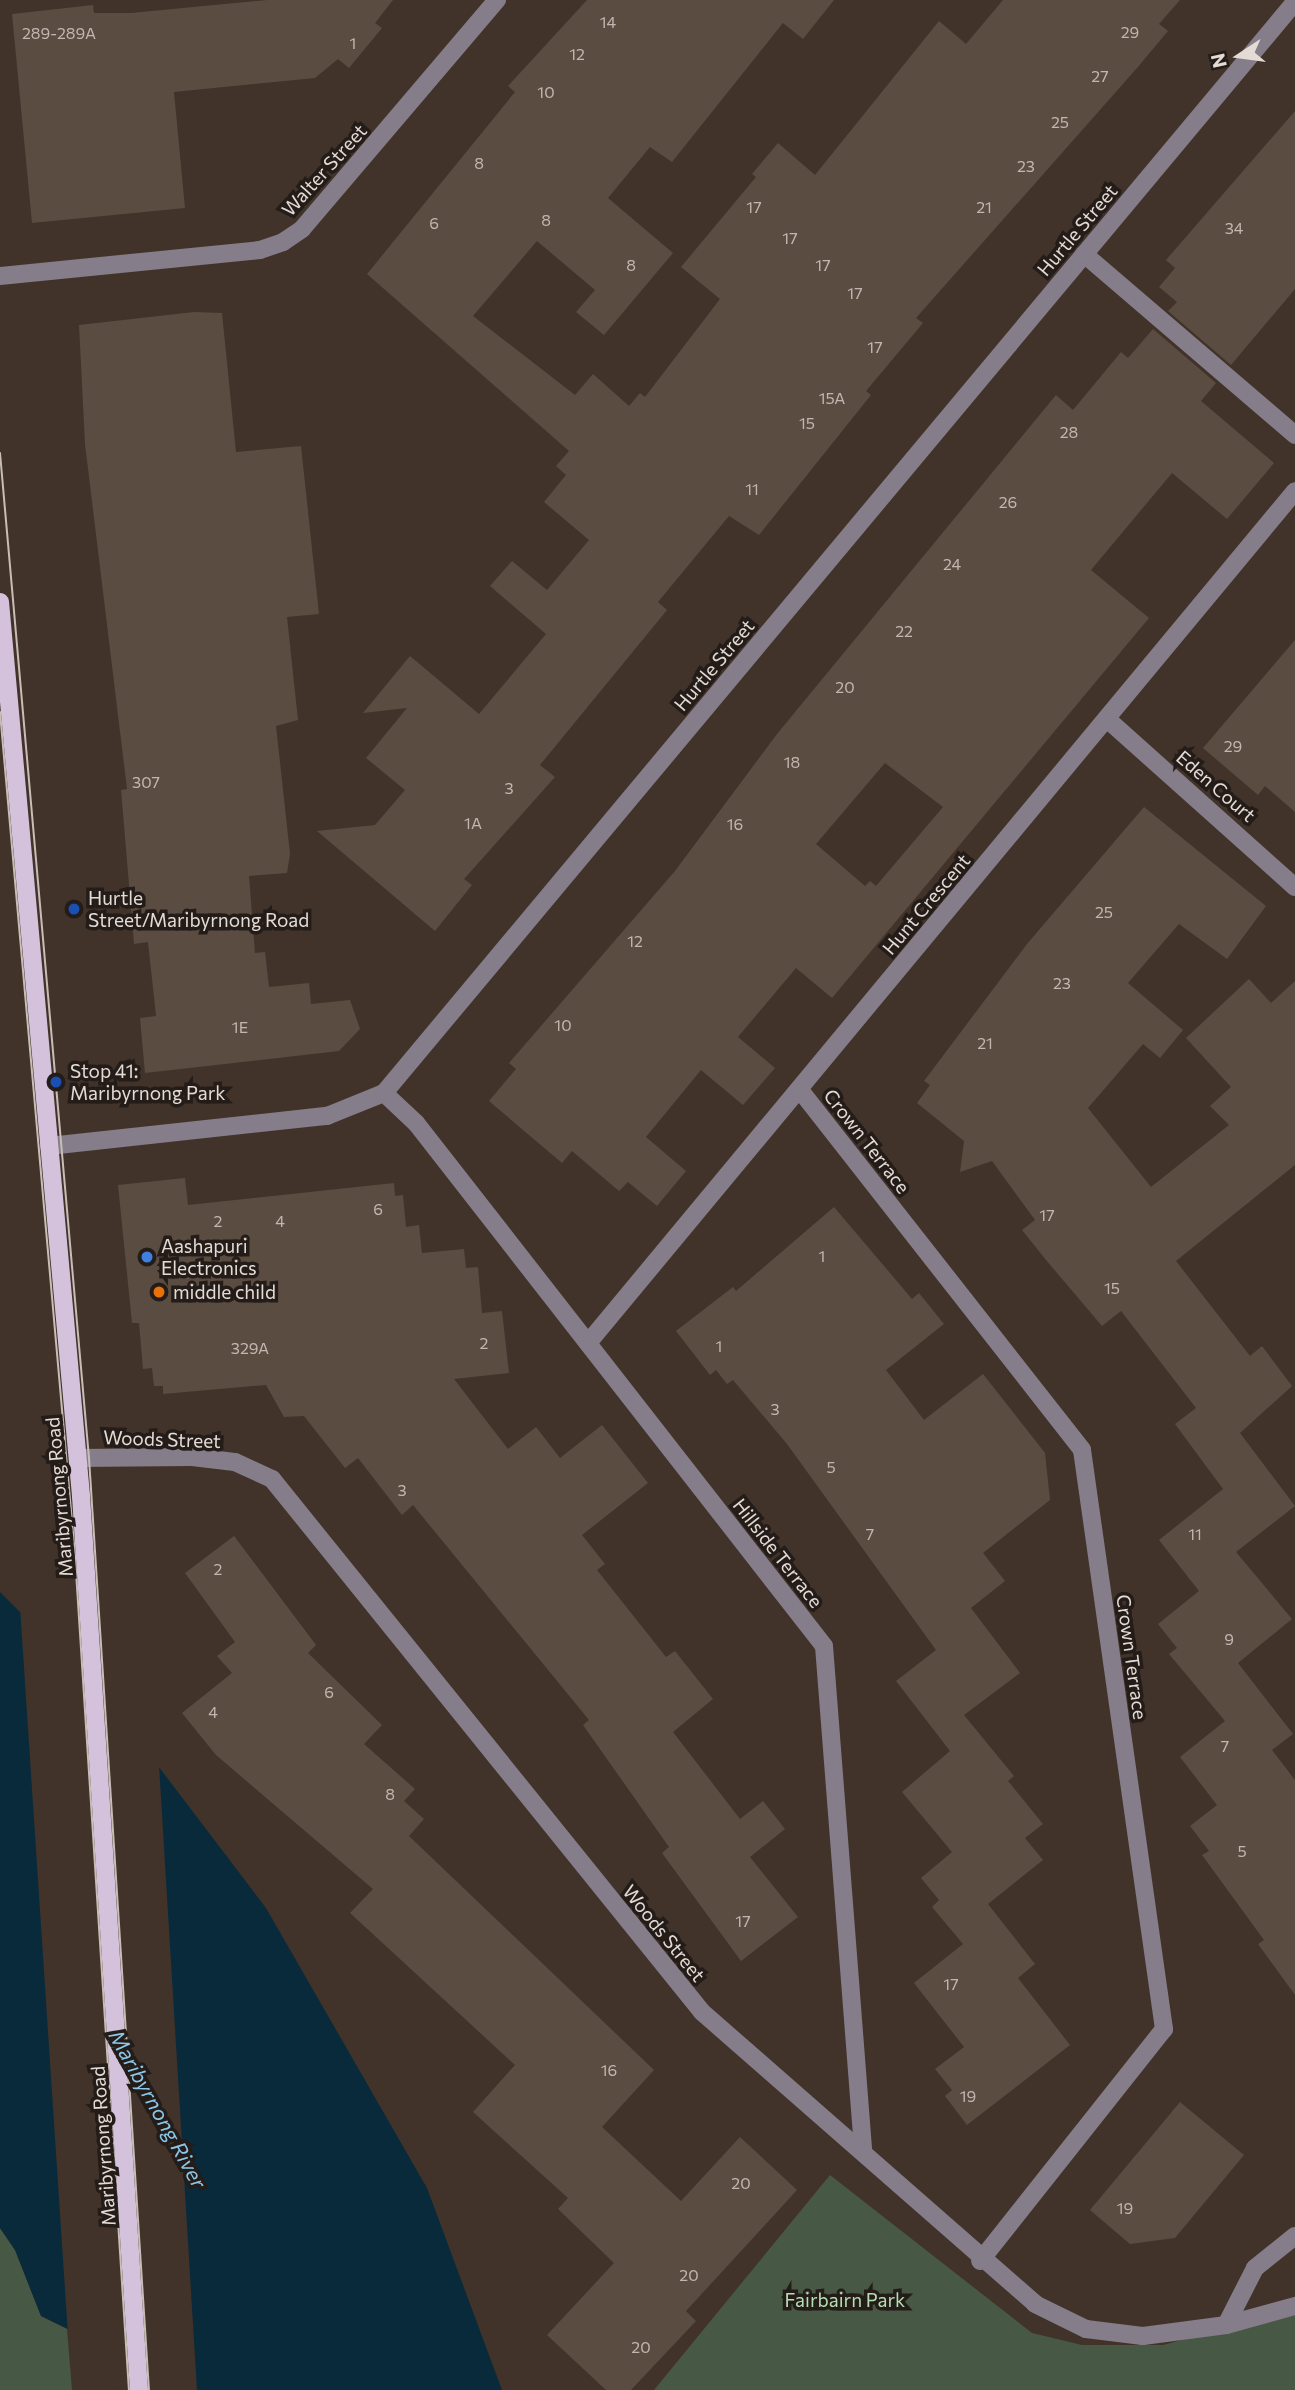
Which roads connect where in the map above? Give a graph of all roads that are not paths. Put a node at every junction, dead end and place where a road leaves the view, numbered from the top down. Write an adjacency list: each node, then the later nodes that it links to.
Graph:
1 (497, 0): 4 (street, Walter Street)
2 (1295, 2): 3 (street, Hurtle Street)
3 (1084, 254): 5 (street); 11 (street, Hurtle Street)
4 (0, 276)
5 (1295, 435)
6 (1295, 491): 8 (street, Hunt Crescent)
7 (0, 602): 12 (main road, Maribyrnong Road)
8 (1107, 719): 9 (street, Eden Court); 10 (street, Hunt Crescent)
9 (1295, 887)
10 (800, 1090): 13 (street, Hunt Crescent); 17 (street, Crown Terrace)
11 (384, 1093): 12 (street, Hurtle Street); 13 (street, Hillside Terrace)
12 (50, 1146): 14 (main road, Maribyrnong Road)
13 (588, 1343): 15 (street, Hillside Terrace)
14 (78, 1458): 15 (street, Woods Street); 20 (main road, Maribyrnong Road)
15 (863, 2148): 17 (street, Woods Street)
16 (1295, 2236): 19 (street)
17 (980, 2261): 19 (street, Woods Street)
18 (1295, 2306): 19 (street, Woods Street)
19 (1226, 2325)
20 (139, 2390)

